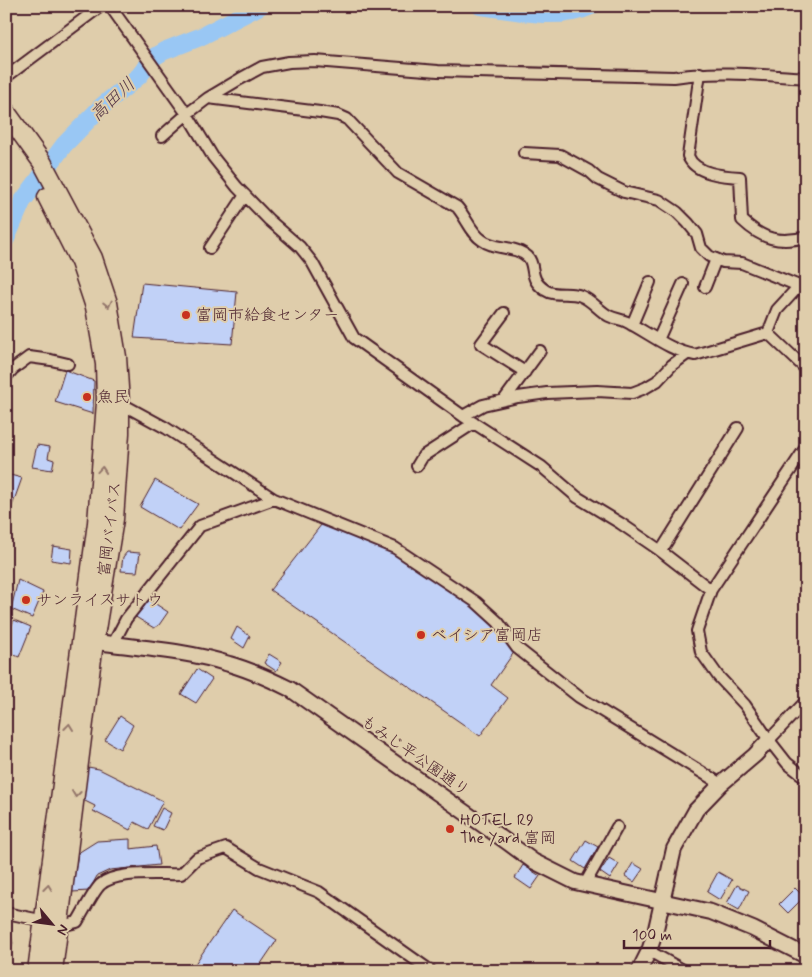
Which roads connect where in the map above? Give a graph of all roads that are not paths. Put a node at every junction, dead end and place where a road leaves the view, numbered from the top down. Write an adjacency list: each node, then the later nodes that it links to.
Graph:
1 (101, 6): 4 (street)
2 (110, 6): 7 (street)
3 (700, 73): 5 (street); 6 (street); 13 (street)
4 (6, 77)
5 (806, 78)
6 (208, 98): 7 (street); 22 (street)
7 (185, 110): 10 (street); 12 (street)
8 (6, 112): 16 (highway, 富岡バイパス)
9 (6, 131): 16 (highway, 富岡バイパス)
10 (162, 136)
11 (524, 153): 15 (street)
12 (245, 195): 14 (street); 33 (street)
13 (806, 237)
14 (210, 248)
15 (716, 259): 19 (street); 20 (street)
16 (86, 260): 32 (highway, 富岡バイパス, one-way to 32); 41 (highway, 富岡バイパス, one-way to 16)
17 (650, 282): 22 (street)
18 (683, 284): 24 (street)
19 (705, 287)
20 (804, 287): 23 (street)
21 (504, 313): 29 (street)
22 (632, 325): 24 (street)
23 (768, 333): 26 (street); 28 (street)
24 (658, 340): 26 (street)
25 (540, 351): 29 (street)
26 (687, 354): 31 (street)
27 (68, 364): 30 (street)
28 (806, 369)
29 (525, 372): 31 (street)
30 (6, 377)
31 (504, 400): 33 (street)
32 (120, 403): 38 (street); 41 (highway, 富岡バイパス)
33 (463, 416): 34 (street)
34 (474, 423): 37 (street); 39 (street)
35 (738, 428): 39 (street)
36 (806, 447): 40 (street)
37 (417, 466)
38 (274, 499): 42 (street); 46 (street)
39 (661, 551): 40 (street)
40 (711, 590): 44 (street)
41 (87, 641): 42 (street, もみじ平公園通り); 51 (highway, 富岡バイパス)
42 (113, 644): 48 (street, もみじ平公園通り)
43 (806, 701): 44 (street)
44 (769, 740): 45 (street); 46 (street)
45 (806, 778)
46 (721, 784): 49 (street)
47 (617, 827): 48 (street)
48 (585, 884): 49 (street, もみじ平公園通り)
49 (663, 901): 52 (street); 53 (street, もみじ平公園通り)
50 (6, 913): 51 (street)
51 (52, 923): 54 (highway, 富岡バイパス); 55 (highway, 富岡バイパス); 56 (street)
52 (649, 951): 57 (street); 58 (street)
53 (806, 956)
54 (37, 971)
55 (54, 971)
56 (431, 971)
57 (639, 971)
58 (684, 971)

